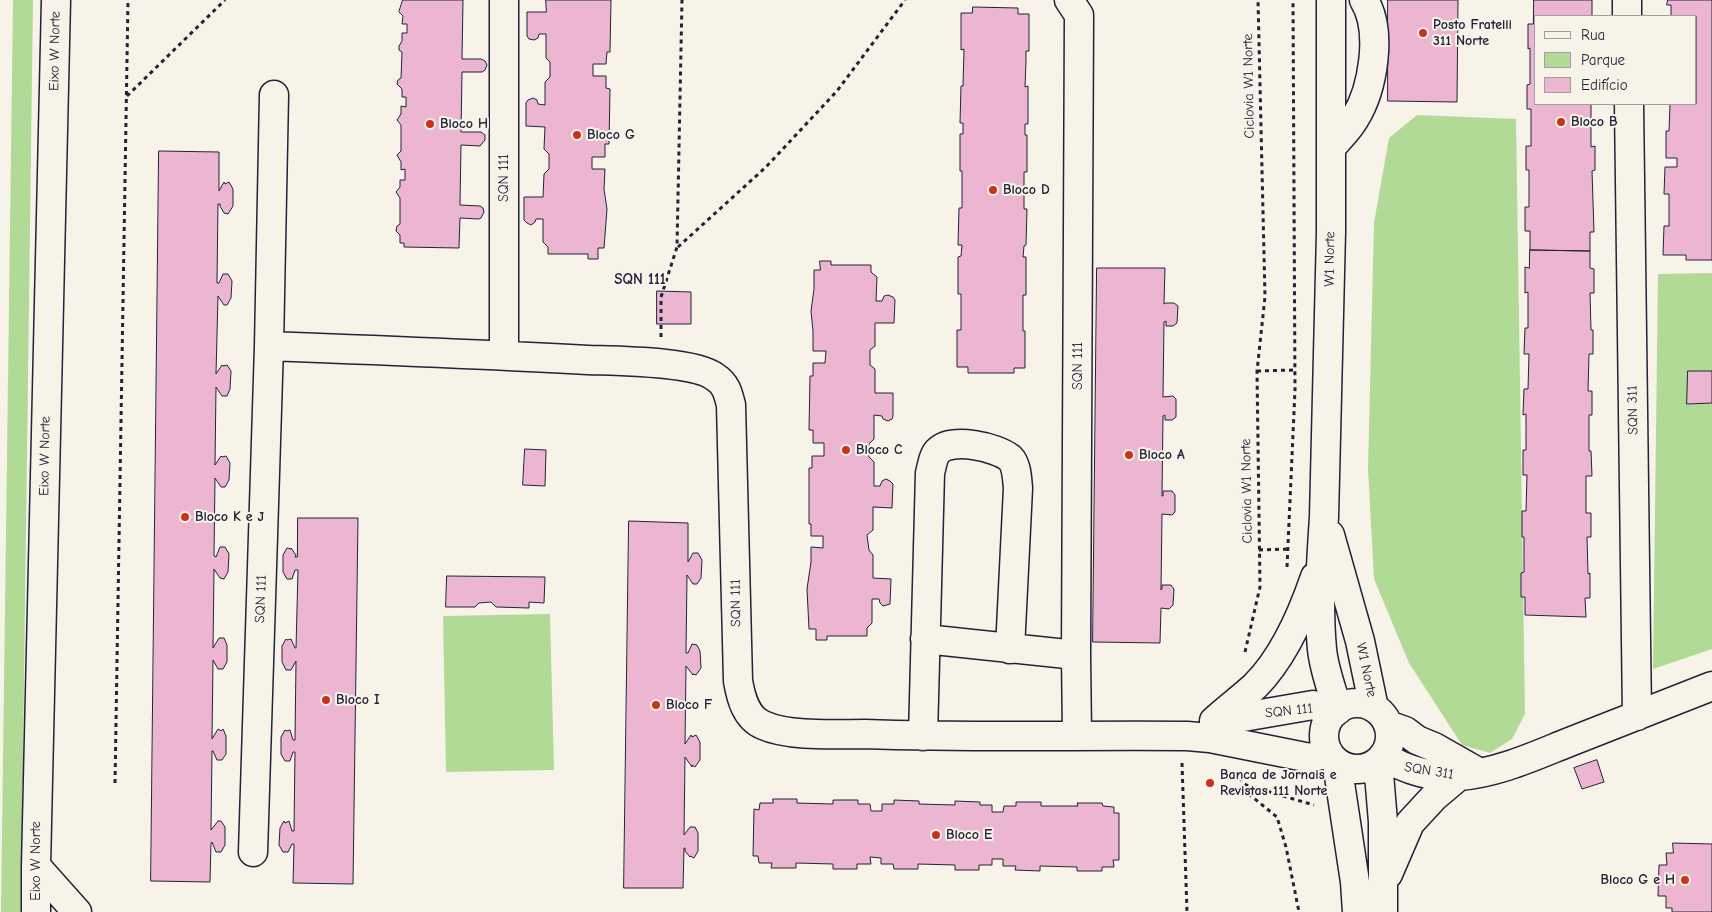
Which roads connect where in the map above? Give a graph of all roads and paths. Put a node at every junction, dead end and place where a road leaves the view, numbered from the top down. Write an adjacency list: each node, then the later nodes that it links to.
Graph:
1 (56, 0): 49 (street, Eixo W Norte)
2 (128, 0): 15 (path)
3 (225, 0): 15 (path)
4 (504, 0): 20 (street, SQN 111)
5 (682, 0): 18 (path)
6 (905, 0): 18 (path)
7 (1069, 0): 31 (street, SQN 111)
8 (1258, 0): 22 (path, Ciclovia W1 Norte)
9 (1293, 0): 23 (path)
10 (1331, 0): 17 (street, W1 Norte)
11 (1364, 0): 17 (street)
12 (1627, 0): 13 (street)
13 (1628, 15)
14 (274, 95): 19 (street, SQN 111)
15 (126, 97): 45 (path)
16 (1629, 105): 35 (street, SQN 311)
17 (1331, 148): 24 (street, W1 Norte)
18 (677, 247): 21 (path)
19 (269, 346): 20 (street, SQN 111); 48 (street, SQN 111)
20 (504, 355): 21 (street, SQN 111)
21 (660, 364): 39 (street, SQN 111)
22 (1257, 370): 23 (path); 25 (path, Ciclovia W1 Norte)
23 (1295, 370): 26 (path)
24 (1324, 517): 27 (street, W1 Norte); 36 (street, W1 Norte)
25 (1259, 550): 26 (path); 32 (path, Ciclovia W1 Norte)
26 (1288, 550): 28 (path)
27 (1321, 559): 34 (street, W1 Norte); 37 (street)
28 (1286, 575)
29 (925, 639): 30 (street); 30 (street); 39 (street)
30 (1010, 649): 31 (street)
31 (1076, 655): 38 (street, SQN 111)
32 (1244, 658)
33 (1712, 686): 35 (street, SQN 311)
34 (1336, 711): 36 (street); 37 (street, SQN 111); 42 (street)
35 (1637, 716): 44 (street, SQN 311)
36 (1381, 717): 43 (street); 44 (street, SQN 311)
37 (1214, 721): 40 (street, SQN 111)
38 (1077, 735): 39 (street, SQN 111); 40 (street, SQN 111)
39 (923, 736)
40 (1187, 736): 41 (street, SQN 111); 53 (path)
41 (1234, 742): 42 (street, SQN 111); 46 (path)
42 (1333, 758): 43 (street); 55 (street)
43 (1381, 759): 44 (street, SQN 311); 50 (street)
44 (1468, 774): 50 (street)
45 (115, 783)
46 (1246, 785): 47 (path); 54 (path)
47 (1315, 805)
48 (253, 852)
49 (36, 866): 51 (street, Eixo W Norte); 52 (street)
50 (1384, 882): 56 (street)
51 (36, 912)
52 (77, 912)
53 (1187, 912)
54 (1299, 912)
55 (1357, 912)
56 (1383, 912)

